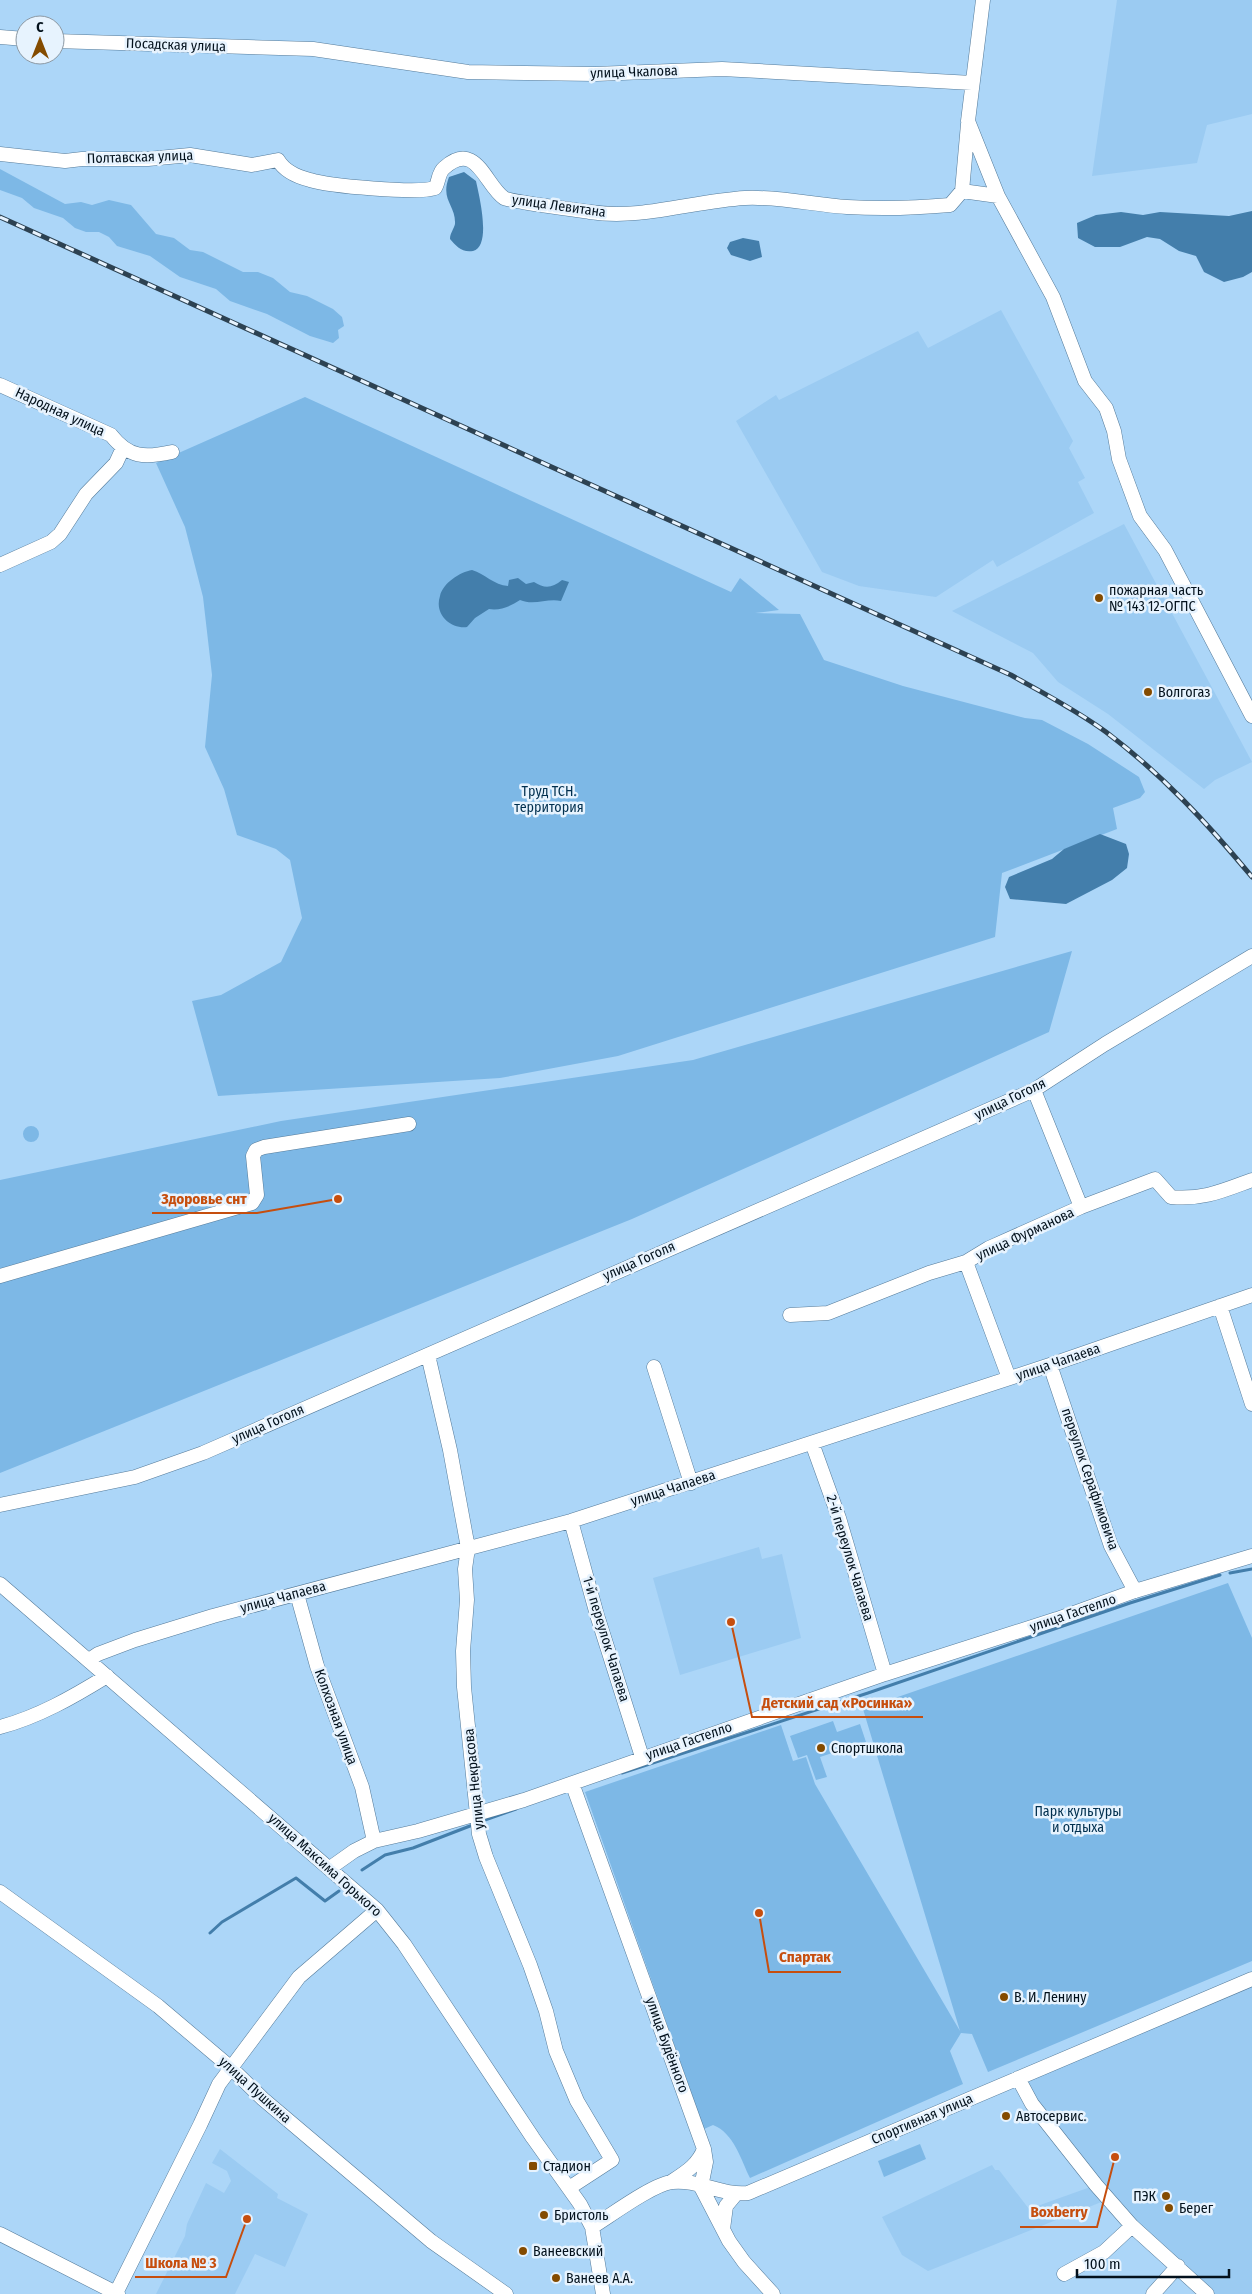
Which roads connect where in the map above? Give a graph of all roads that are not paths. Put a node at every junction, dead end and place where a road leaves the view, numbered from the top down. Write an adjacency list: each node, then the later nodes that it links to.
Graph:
1 (983, 0): 6 (street)
2 (0, 37): 3 (street)
3 (15, 38)
4 (65, 41): 5 (street, Посадская улица)
5 (297, 49): 6 (street, улица Чкалова)
6 (972, 83): 7 (street)
7 (968, 121): 10 (street); 11 (street)
8 (0, 154): 9 (street, Полтавская улица)
9 (278, 160): 10 (street, улица Левитана)
10 (962, 191): 11 (street)
11 (998, 196): 16 (street)
12 (0, 384): 13 (street, Народная улица)
13 (122, 450): 14 (street); 15 (street)
14 (172, 452)
15 (0, 565)
16 (1252, 716)
17 (1252, 956): 18 (street, улица Гоголя)
18 (1034, 1090): 21 (street); 27 (street, улица Гоголя)
19 (409, 1124): 23 (street)
20 (1252, 1180): 21 (street, улица Фурманова)
21 (1081, 1207): 22 (street, улица Фурманова)
22 (966, 1262): 26 (street, улица Фурманова); 30 (street)
23 (0, 1276)
24 (1252, 1295): 25 (street, улица Чапаева)
25 (1220, 1306): 28 (street, улица Чапаева); 31 (street)
26 (790, 1315)
27 (428, 1355): 34 (street, улица Гоголя); 36 (street, улица Некрасова)
28 (1050, 1365): 30 (street, улица Чапаева); 39 (street, переулок Серафимовича)
29 (654, 1367): 33 (street)
30 (1009, 1378): 32 (street, улица Чапаева)
31 (1252, 1404)
32 (812, 1443): 33 (street, улица Чапаева); 42 (street, 2-й переулок Чапаева)
33 (691, 1483): 35 (street, улица Чапаева)
34 (0, 1506)
35 (571, 1521): 36 (street, улица Чапаева); 45 (street, 1-й переулок Чапаева)
36 (468, 1548): 40 (street, улица Чапаева); 47 (street, улица Некрасова)
37 (1252, 1556): 39 (street, улица Гастелло)
38 (0, 1584): 41 (street, улица Максима Горького)
39 (1135, 1591): 42 (street, улица Гастелло)
40 (297, 1594): 41 (street, улица Чапаева); 48 (street, Колхозная улица)
41 (88, 1660): 43 (street, улица Максима Горького)
42 (885, 1674): 45 (street, улица Гастелло)
43 (107, 1676): 44 (street); 49 (street, улица Максима Горького)
44 (0, 1727)
45 (642, 1757): 46 (street, улица Гастелло)
46 (572, 1783): 47 (street, улица Гастелло); 55 (street, улица Будённого)
47 (476, 1814): 48 (street, улица Гастелло); 58 (street, улица Некрасова)
48 (374, 1841): 49 (street, улица Гастелло)
49 (330, 1868): 51 (street, улица Максима Горького)
50 (0, 1892): 53 (street, улица Пушкина)
51 (377, 1910): 53 (street); 58 (street, улица Максима Горького)
52 (1252, 1979): 54 (street, Спортивная улица)
53 (230, 2067): 66 (street); 67 (street, улица Пушкина)
54 (1018, 2078): 59 (street, Спортивная улица); 60 (street)
55 (704, 2149): 56 (street); 57 (street, улица Будённого)
56 (671, 2182): 57 (street, Спортивная улица); 61 (street)
57 (701, 2187): 59 (street, Спортивная улица); 62 (street)
58 (568, 2188): 61 (street, улица Максима Горького)
59 (736, 2194): 62 (street)
60 (1132, 2226): 64 (street); 65 (street)
61 (592, 2227): 68 (street, улица Максима Горького)
62 (723, 2229): 69 (street)
63 (0, 2234): 66 (street)
64 (1178, 2266): 70 (street); 71 (street)
65 (1064, 2274)
66 (117, 2294)
67 (506, 2294)
68 (603, 2294)
69 (773, 2294)
70 (1153, 2294)
71 (1208, 2294)

